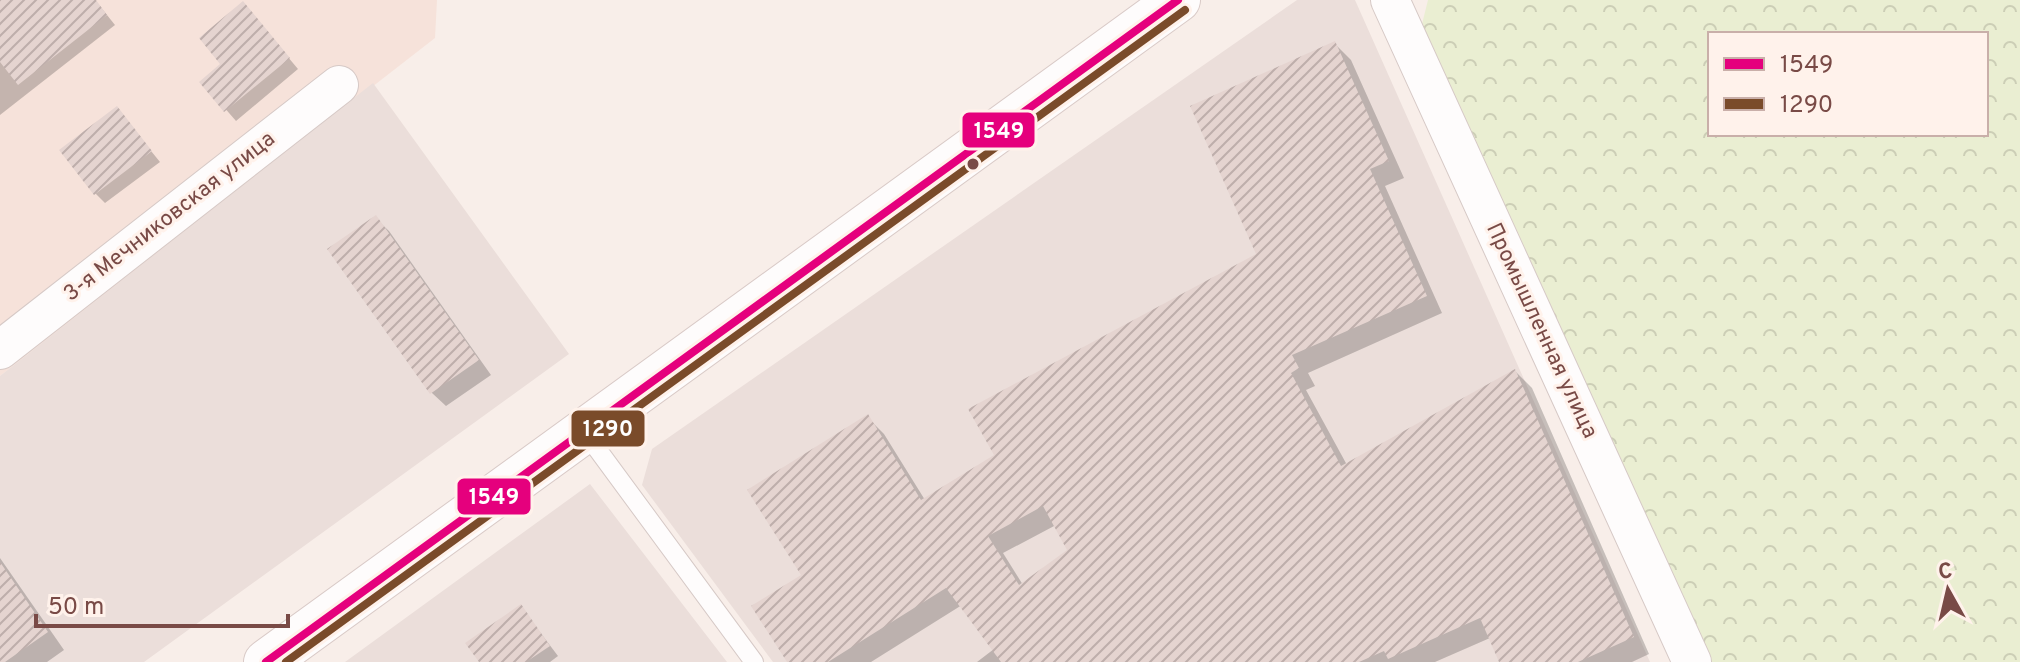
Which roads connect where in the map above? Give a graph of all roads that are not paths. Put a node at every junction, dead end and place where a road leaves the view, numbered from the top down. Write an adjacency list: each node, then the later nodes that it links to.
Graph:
1 (1178, 0): 5 (main road)
2 (1390, 0): 8 (street, Промышленная улица)
3 (339, 85): 4 (street, 3-я Мечниковская улица)
4 (0, 350)
5 (584, 431): 6 (main road); 7 (lane)
6 (266, 662)
7 (754, 662)
8 (1692, 662)

